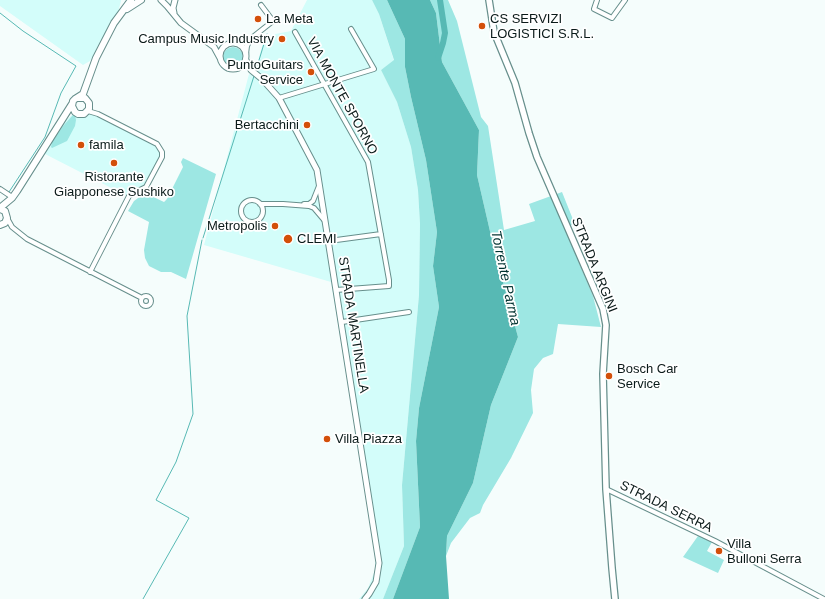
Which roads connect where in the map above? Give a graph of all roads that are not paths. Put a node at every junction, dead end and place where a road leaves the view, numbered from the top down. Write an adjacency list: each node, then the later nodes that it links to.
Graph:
1 (131, 0): 9 (main road)
2 (141, 0): 9 (main road)
3 (161, 0): 10 (street)
4 (175, 0): 10 (street)
5 (490, 0): 50 (main road, STRADA ARGINI)
6 (597, 0): 7 (street)
7 (625, 0)
8 (261, 5): 13 (street)
9 (121, 14): 22 (main road)
10 (175, 16): 15 (street)
11 (351, 29): 23 (street)
12 (295, 32): 23 (street, VIA MONTE SPORNO)
13 (252, 38): 14 (street); 17 (street)
14 (237, 44): 16 (street); 17 (street)
15 (214, 47): 16 (street); 18 (street)
16 (224, 47): 18 (street)
17 (246, 54): 19 (street, STRADA MARTINELLA)
18 (220, 58): 20 (street)
19 (246, 60): 20 (street); 21 (street, STRADA MARTINELLA)
20 (240, 68): 21 (street)
21 (251, 70): 25 (street, STRADA MARTINELLA)
22 (89, 79): 24 (main road); 26 (main road)
23 (324, 85): 25 (street); 43 (street, VIA MONTE SPORNO)
24 (78, 98): 26 (main road); 27 (main road)
25 (279, 98): 28 (street, STRADA MARTINELLA)
26 (89, 106): 27 (main road); 45 (street)
27 (73, 107): 30 (main road)
28 (320, 184): 31 (street); 34 (street, STRADA MARTINELLA)
29 (0, 189): 30 (street)
30 (12, 197): 36 (main road); 39 (main road)
31 (313, 201): 34 (street); 35 (street)
32 (260, 204): 33 (street); 38 (street); 38 (street)
33 (268, 204): 35 (street); 38 (street)
34 (323, 204): 37 (street); 40 (street, STRADA MARTINELLA)
35 (302, 205): 37 (street)
36 (0, 208): 39 (main road)
37 (314, 208): 40 (street)
38 (263, 211)
39 (7, 216): 41 (main road); 42 (street)
40 (325, 222): 44 (street, STRADA MARTINELLA)
41 (1, 225): 42 (street)
42 (12, 227): 45 (street)
43 (381, 234): 44 (street); 46 (street, VIA MONTE SPORNO)
44 (328, 241): 46 (street, STRADA MARTINELLA)
45 (90, 272): 47 (street)
46 (336, 290): 49 (street, STRADA MARTINELLA)
47 (142, 298)
48 (409, 312): 49 (street)
49 (342, 322): 51 (street, STRADA MARTINELLA)
50 (606, 489): 52 (main road, STRADA ARGINI); 53 (street, STRADA SERRA)
51 (365, 599)
52 (615, 599)
53 (824, 599)

